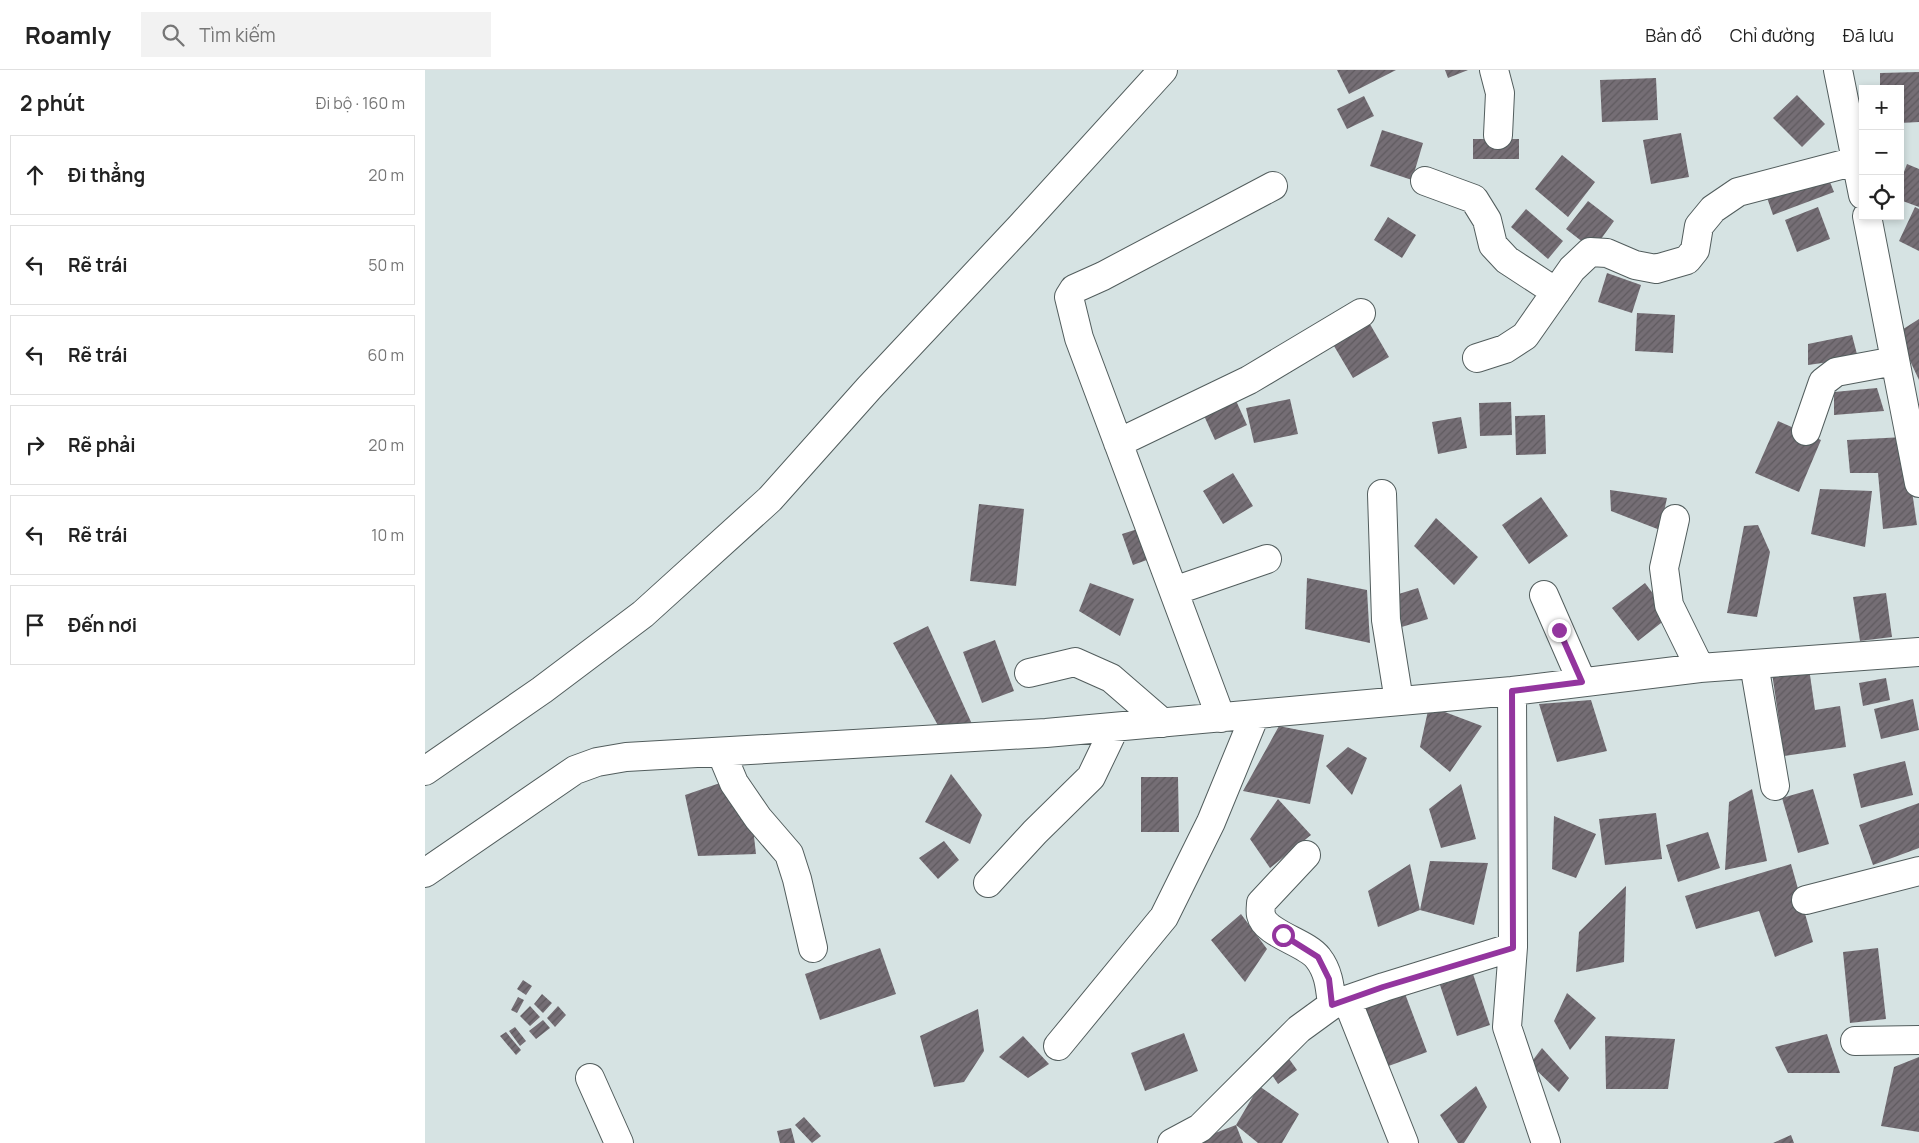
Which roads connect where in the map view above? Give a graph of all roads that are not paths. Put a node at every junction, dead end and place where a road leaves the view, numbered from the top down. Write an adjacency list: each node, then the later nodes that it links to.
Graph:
1 (1163, 70): 34 (street)
2 (1494, 70): 4 (street)
3 (1838, 70): 5 (street)
4 (1498, 136)
5 (1856, 161): 6 (street); 10 (street)
6 (1859, 176)
7 (1425, 181): 10 (street)
8 (1273, 186): 15 (street)
9 (1868, 220): 13 (street)
10 (1556, 292): 12 (street)
11 (1361, 313): 15 (street)
12 (1477, 358)
13 (1895, 361): 14 (street); 16 (street)
14 (1806, 431)
15 (1118, 443): 20 (street)
16 (1919, 483)
17 (1382, 494): 28 (street)
18 (1675, 519): 24 (street)
19 (1267, 559): 20 (street)
20 (1174, 591): 30 (street)
21 (1544, 595): 26 (street)
22 (1919, 652): 23 (street)
23 (1754, 664): 24 (street); 35 (street)
24 (1700, 668): 26 (street)
25 (1029, 674): 31 (street)
26 (1582, 682): 27 (street)
27 (1512, 691): 28 (street); 42 (street)
28 (1399, 701): 29 (street)
29 (1255, 715): 30 (street); 46 (street)
30 (1221, 718): 31 (street)
31 (1163, 723): 32 (street)
32 (1115, 727): 33 (street); 39 (street)
33 (721, 752): 38 (street); 41 (street)
34 (425, 771)
35 (1775, 786)
36 (1306, 854): 43 (street)
37 (1919, 871): 40 (street)
38 (425, 873)
39 (988, 883)
40 (1805, 900)
41 (813, 948)
42 (1513, 948): 43 (street); 51 (street)
43 (1339, 1003): 49 (street); 50 (street)
44 (1855, 1040): 45 (street)
45 (1919, 1040)
46 (1058, 1046)
47 (590, 1078): 48 (street)
48 (619, 1143)
49 (1172, 1143)
50 (1404, 1143)
51 (1546, 1143)

